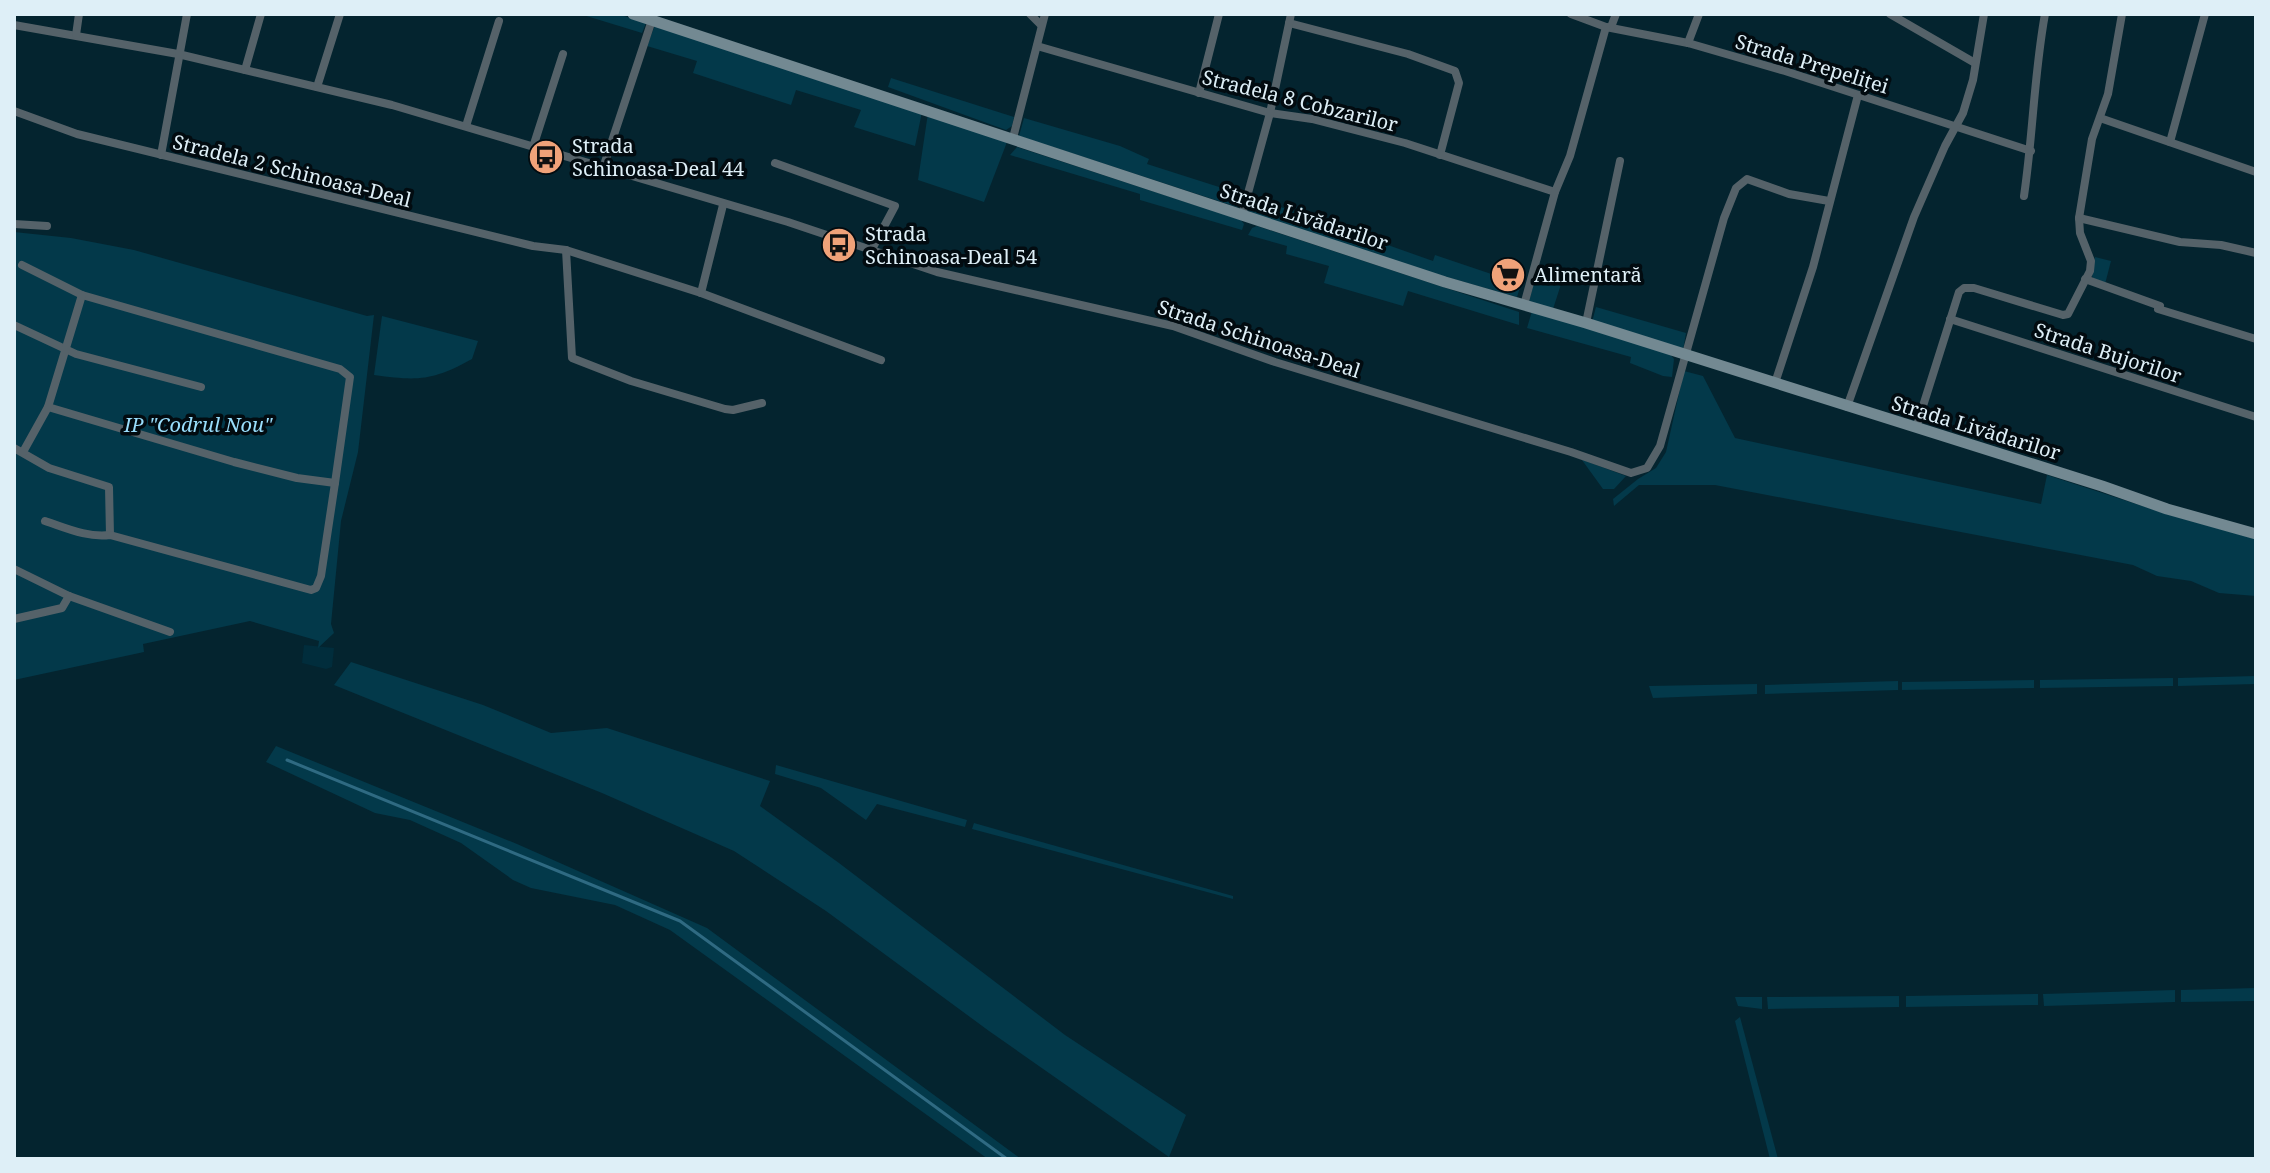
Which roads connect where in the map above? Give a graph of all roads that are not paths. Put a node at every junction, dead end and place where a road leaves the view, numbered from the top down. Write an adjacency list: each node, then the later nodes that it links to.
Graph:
1 (79, 14): 23 (street)
2 (187, 14): 26 (street)
3 (261, 14): 29 (street)
4 (340, 14): 30 (street)
5 (633, 14): 17 (street, Strada Livădarilor)
6 (1030, 14): 21 (street)
7 (1045, 14): 21 (street)
8 (1219, 14): 31 (street)
9 (1571, 14): 22 (street, Strada Prepeliței)
10 (1616, 14): 22 (street)
11 (1699, 14): 24 (street)
12 (1890, 14): 28 (street)
13 (1984, 14): 28 (street)
14 (2045, 14): 41 (street)
15 (2122, 14): 35 (street)
16 (2205, 14): 39 (street)
17 (653, 17): 38 (street, Strada Livădarilor); 46 (street)
18 (1290, 18): 34 (street); 43 (street)
19 (499, 21): 36 (street)
20 (14, 25): 23 (street, Strada Schinoasa-Deal)
21 (1041, 25): 25 (street)
22 (1609, 27): 24 (street, Strada Prepeliței); 48 (street)
23 (76, 35): 26 (street, Strada Schinoasa-Deal)
24 (1688, 43): 32 (street, Strada Prepeliței)
25 (1037, 46): 31 (street, Stradela 8 Cobzarilor); 38 (street)
26 (178, 54): 29 (street, Strada Schinoasa-Deal); 42 (street)
27 (563, 54): 40 (street)
28 (1975, 63): 37 (street)
29 (245, 70): 30 (street, Strada Schinoasa-Deal)
30 (317, 87): 36 (street, Strada Schinoasa-Deal)
31 (1199, 93): 34 (street, Stradela 8 Cobzarilor)
32 (1858, 95): 37 (street, Strada Prepeliței); 50 (street)
33 (14, 111): 42 (street, Stradela 2 Schinoasa-Deal)
34 (1270, 113): 43 (street, Stradela 8 Cobzarilor); 52 (street)
35 (2100, 118): 39 (street); 53 (street)
36 (466, 126): 40 (street, Strada Schinoasa-Deal)
37 (1955, 128): 41 (street, Strada Prepeliței); 75 (street)
38 (1013, 138): 52 (street, Strada Livădarilor)
39 (2170, 142): 47 (street)
40 (533, 147): 46 (street, Strada Schinoasa-Deal)
41 (2031, 151): 49 (street)
42 (161, 155): 57 (street, Stradela 2 Schinoasa-Deal)
43 (1440, 155): 48 (street, Stradela 8 Cobzarilor)
44 (1620, 161): 65 (street)
45 (775, 163): 56 (street)
46 (603, 168): 51 (street, Strada Schinoasa-Deal)
47 (2256, 172)
48 (1555, 192): 63 (street)
49 (2024, 196)
50 (1829, 201): 69 (street); 71 (street)
51 (723, 205): 56 (street, Strada Schinoasa-Deal); 61 (street)
52 (1242, 215): 63 (street, Strada Livădarilor)
53 (2079, 218): 58 (street); 60 (street)
54 (14, 224): 55 (street)
55 (47, 226)
56 (872, 249): 69 (street, Strada Schinoasa-Deal)
57 (566, 250): 61 (street, Stradela 2 Schinoasa-Deal); 73 (street)
58 (2256, 253)
59 (22, 265): 62 (street)
60 (2085, 279): 64 (street); 67 (street)
61 (701, 293): 70 (street, Stradela 2 Schinoasa-Deal)
62 (82, 295): 68 (street); 80 (street)
63 (1524, 305): 65 (street, Strada Livădarilor)
64 (1950, 319): 76 (street, Strada Bujorilor); 77 (street)
65 (1586, 323): 69 (street, Strada Livădarilor)
66 (14, 325): 68 (street)
67 (2256, 339)
68 (65, 350): 72 (street); 74 (street)
69 (1684, 356): 71 (street, Strada Livădarilor)
70 (881, 360)
71 (1775, 383): 75 (street, Strada Livădarilor)
72 (201, 387)
73 (762, 403)
74 (48, 407): 79 (street); 80 (street)
75 (1847, 407): 77 (street, Strada Livădarilor)
76 (2256, 417)
77 (1916, 428): 82 (street, Strada Livădarilor)
78 (14, 448): 79 (street)
79 (23, 452): 83 (street)
80 (335, 483): 83 (street)
81 (45, 521): 83 (street)
82 (2256, 534)
83 (110, 535)
84 (14, 569): 85 (street)
85 (69, 596): 86 (street); 87 (street)
86 (14, 619)
87 (170, 632)

